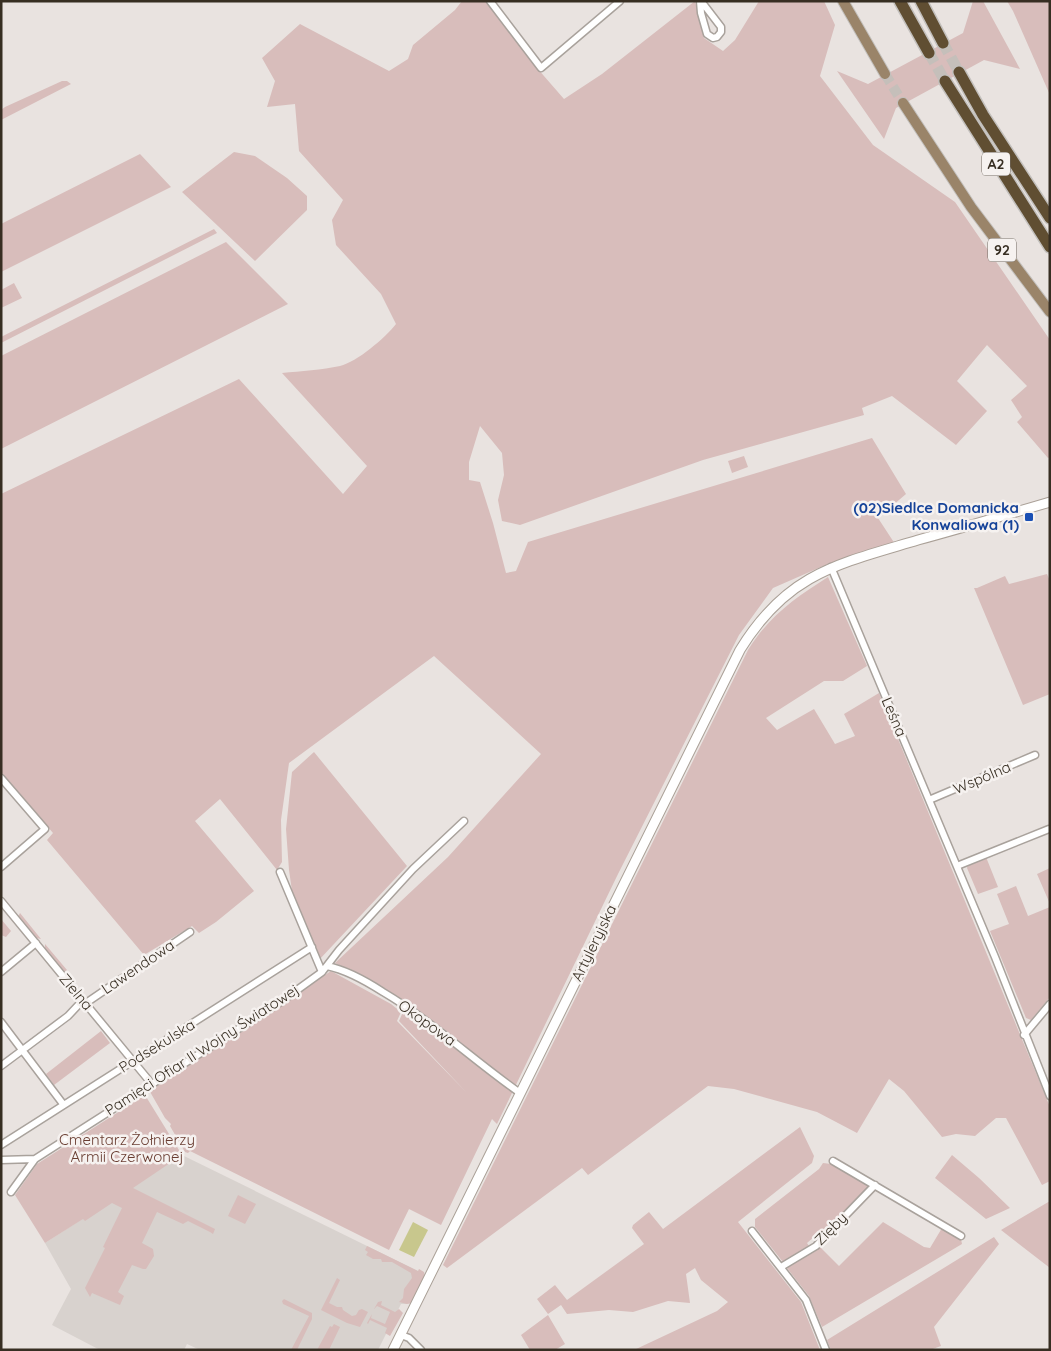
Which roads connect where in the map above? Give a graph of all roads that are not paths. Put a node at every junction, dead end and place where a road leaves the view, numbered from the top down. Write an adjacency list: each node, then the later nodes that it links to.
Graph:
1 (490, 1): 2 (street)
2 (620, 1)
3 (701, 1): 3 (street)
4 (843, 1): 10 (main road)
5 (900, 1): 8 (highway)
6 (921, 1): 7 (highway)
7 (943, 43)
8 (929, 53)
9 (959, 72): 13 (highway, A2)
10 (885, 74)
11 (944, 81): 14 (highway, A2)
12 (903, 103): 15 (main road, 92)
13 (1050, 218)
14 (1050, 247)
15 (1050, 312)
16 (1050, 502): 17 (street, Artyleryjska)
17 (831, 567): 20 (street, Leśna); 41 (street, Artyleryjska)
18 (1035, 756): 20 (street, Wspólna)
19 (1, 778): 24 (street)
20 (929, 800): 23 (street, Leśna)
21 (464, 821): 30 (street, Pamięci Ofiar II Wojny Światowej)
22 (1049, 829): 23 (street)
23 (957, 866): 36 (street, Leśna)
24 (1, 867)
25 (280, 872): 29 (street)
26 (1, 901): 28 (street, Zielna)
27 (190, 932): 33 (street, Lawendowa)
28 (36, 943): 31 (street); 33 (street, Zielna)
29 (312, 947): 32 (street); 38 (street, Podsekulska)
30 (327, 966): 32 (street, Pamięci Ofiar II Wojny Światowej); 41 (street, Okopowa)
31 (1, 972)
32 (322, 972): 40 (street, Pamięci Ofiar II Wojny Światowej)
33 (85, 1002): 37 (street, Lawendowa); 38 (street, Zielna)
34 (1050, 1004): 36 (street)
35 (1, 1022): 37 (street)
36 (1024, 1035): 42 (street, Leśna)
37 (22, 1050): 39 (street, Lawendowa); 43 (street)
38 (134, 1060): 40 (street, Zielna); 43 (street, Podsekulska)
39 (1, 1066)
40 (152, 1083): 45 (street, Pamięci Ofiar II Wojny Światowej)
41 (520, 1093): 53 (street, Artyleryjska)
42 (1050, 1096)
43 (63, 1104): 44 (street, Podsekulska)
44 (1, 1144)
45 (35, 1158): 46 (street); 49 (street, Pamięci Ofiar II Wojny Światowej)
46 (1, 1160)
47 (833, 1161): 48 (street)
48 (875, 1185): 51 (street); 52 (street, Zięby)
49 (11, 1192)
50 (752, 1230): 52 (street)
51 (961, 1236)
52 (781, 1267): 56 (street)
53 (401, 1335): 54 (street, Artyleryjska); 55 (street)
54 (394, 1350)
55 (421, 1350)
56 (826, 1350)

